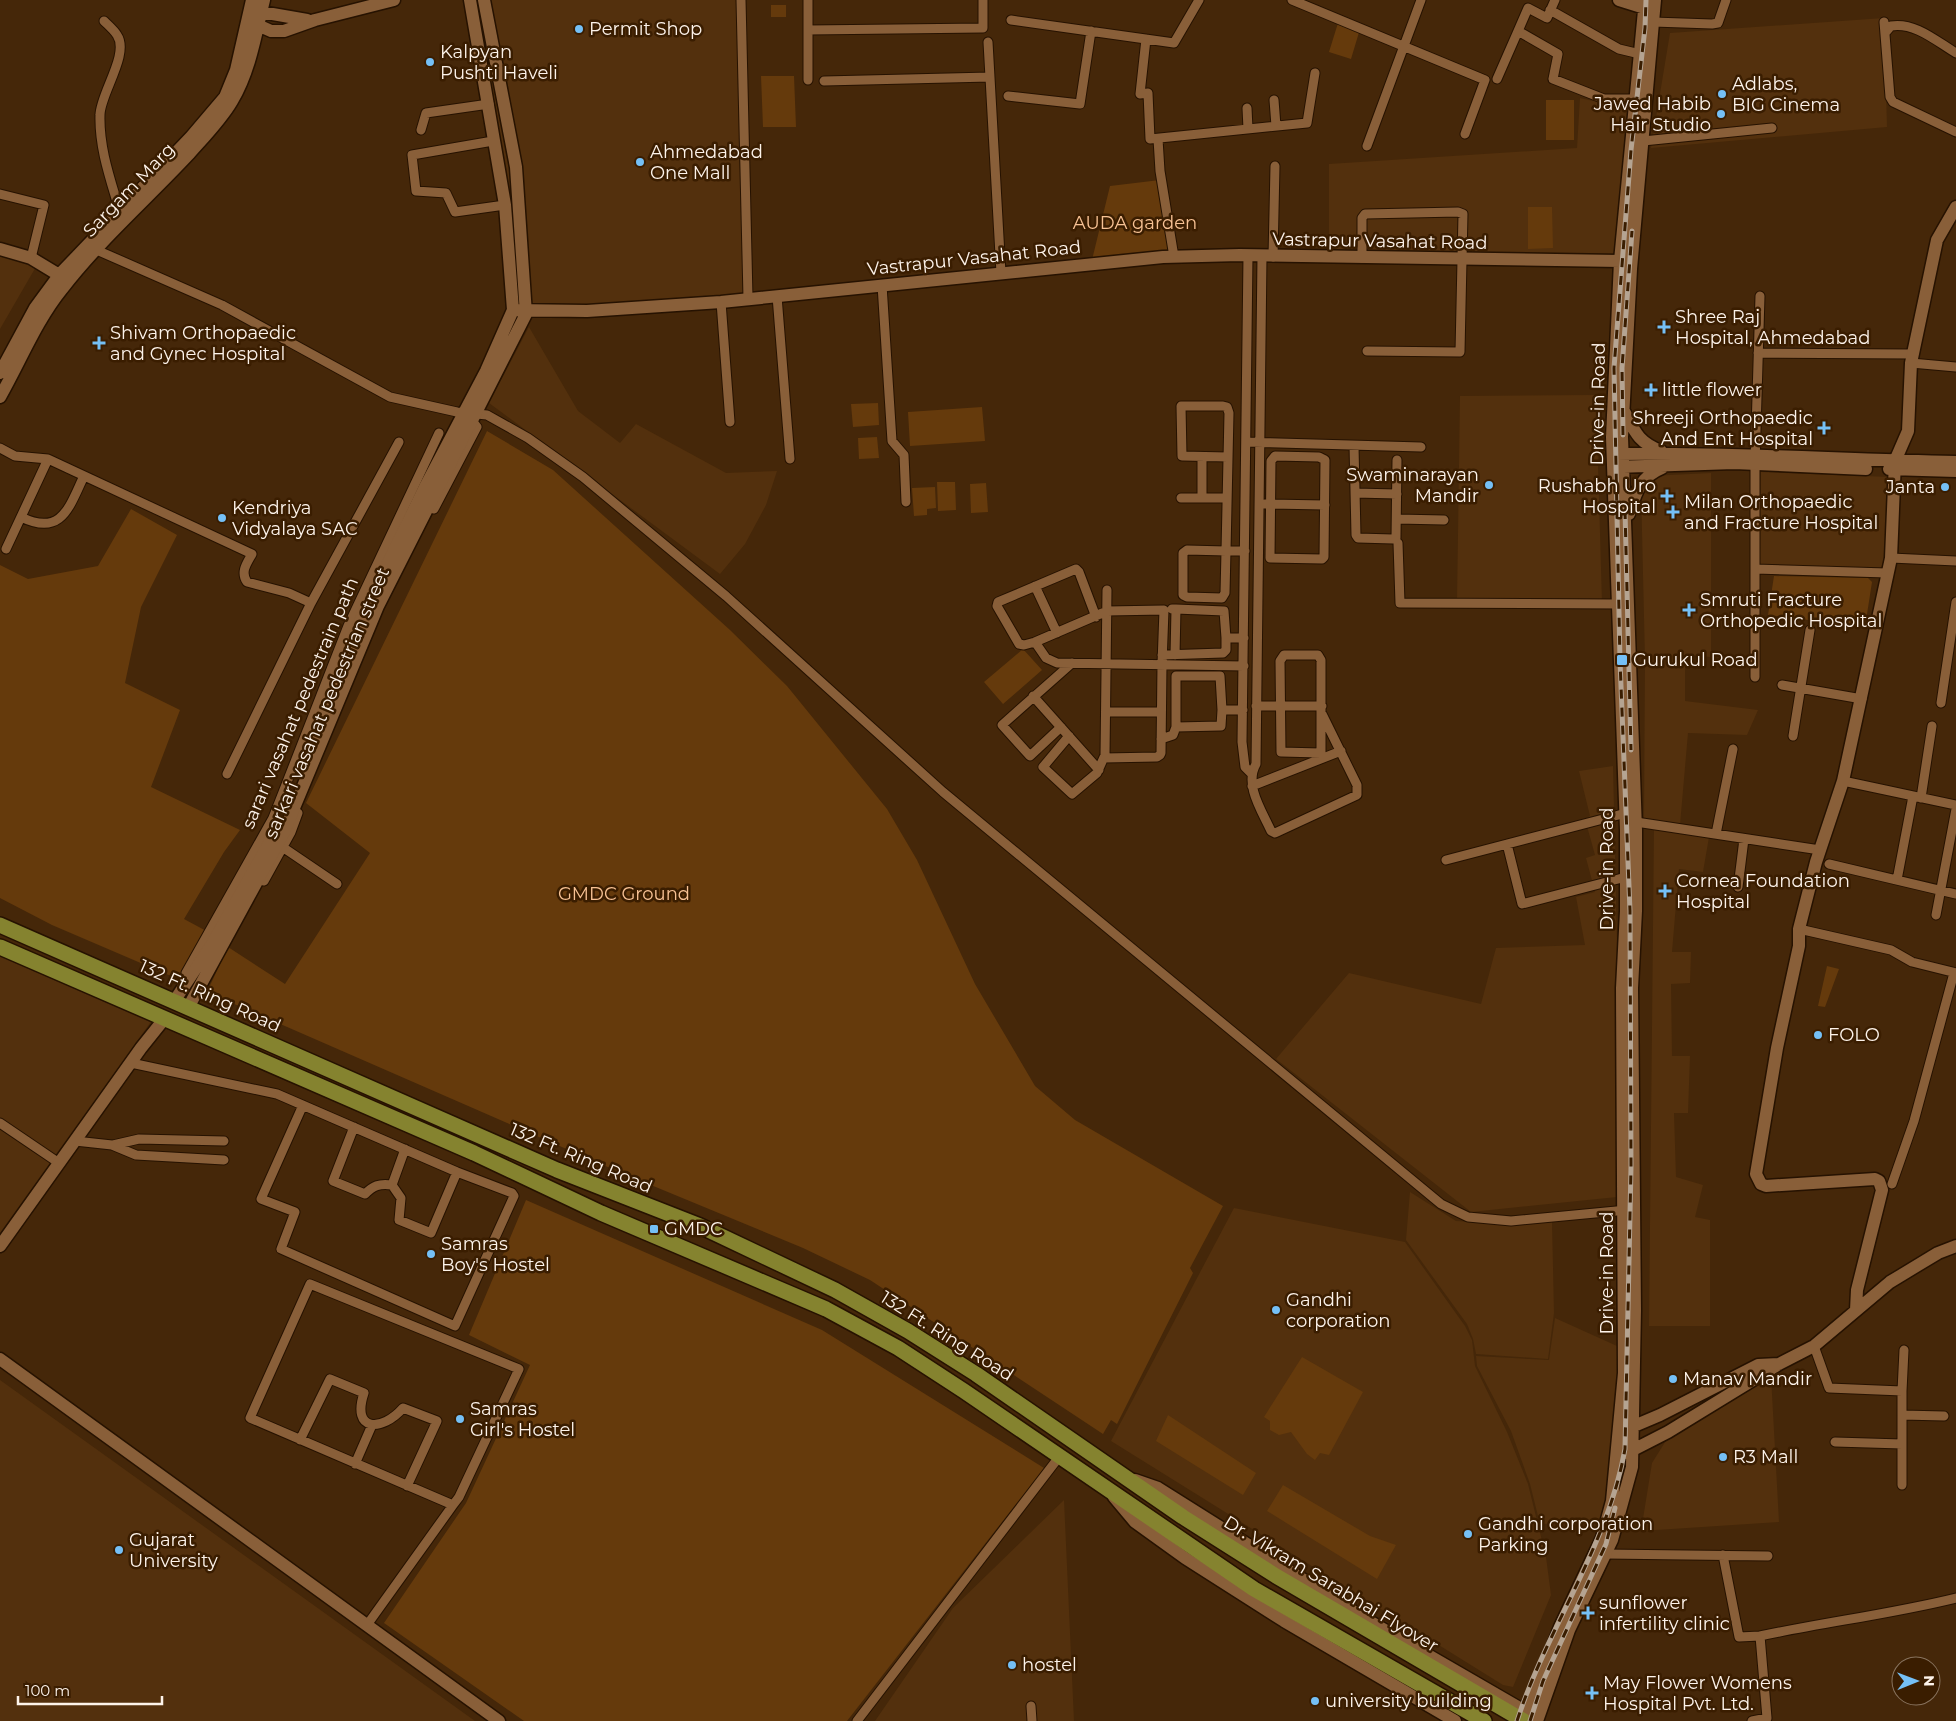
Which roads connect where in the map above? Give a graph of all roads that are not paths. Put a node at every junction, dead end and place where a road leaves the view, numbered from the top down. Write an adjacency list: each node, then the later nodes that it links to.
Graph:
1 (252, 0): 16 (street, Sargam Marg)
2 (394, 0): 17 (street)
3 (470, 0): 40 (street)
4 (484, 0): 74 (street)
5 (741, 0): 71 (street)
6 (808, 0): 21 (street)
7 (982, 0): 21 (street)
8 (1199, 0): 26 (street)
9 (1292, 0): 29 (street)
10 (1421, 0): 29 (street)
11 (1555, 0): 15 (street)
12 (1619, 0): 14 (street)
13 (1726, 0): 14 (street)
14 (1650, 8): 31 (street, Drive-in Road); 50 (street, Drive-in Road)
15 (1550, 10): 22 (street); 31 (street)
16 (258, 12): 17 (street); 23 (street); 28 (street, Sargam Marg); 56 (street, Sargam Marg)
17 (315, 20): 23 (street)
18 (1011, 20): 24 (street)
19 (104, 21): 56 (street)
20 (1884, 22): 25 (street)
21 (808, 30): 35 (street)
22 (1518, 30): 34 (street); 38 (street)
23 (271, 31): 28 (street)
24 (1091, 31): 26 (street); 37 (street)
25 (1885, 32): 30 (street); 46 (street)
26 (1146, 39): 48 (street)
27 (988, 42): 33 (street)
28 (253, 44): 57 (street, Sargam Marg)
29 (1404, 46): 47 (street); 51 (street)
30 (1956, 53)
31 (1640, 54): 38 (street, Drive-in Road)
32 (1315, 73): 42 (street)
33 (990, 77): 36 (street); 66 (street)
34 (1497, 79)
35 (808, 80)
36 (824, 81)
37 (1008, 96)
38 (1636, 99): 65 (street, Drive-in Road)
39 (1274, 100): 42 (street)
40 (489, 104): 45 (street); 49 (street)
41 (1247, 108): 44 (street)
42 (1276, 126): 44 (street)
43 (1772, 128): 50 (street)
44 (1248, 129): 48 (street)
45 (421, 130)
46 (1956, 132)
47 (1465, 134)
48 (1158, 139): 61 (street)
49 (493, 141): 54 (street); 54 (street)
50 (1643, 141): 81 (street, Drive-in Road)
51 (1367, 146)
52 (1275, 166): 60 (street)
53 (0, 194): 62 (street)
54 (505, 204): 73 (street)
55 (1956, 207): 77 (street)
56 (120, 212): 57 (street, Sargam Marg)
57 (92, 248): 67 (street, Sargam Marg); 82 (street)
58 (0, 249): 62 (street)
59 (1248, 256): 60 (street, Vastrapur Vasahat Road); 61 (street, Vastrapur Vasahat Road); 86 (street)
60 (1268, 256): 63 (street, Vastrapur Vasahat Road); 87 (street)
61 (1174, 257): 66 (street, Vastrapur Vasahat Road)
62 (32, 258): 67 (street)
63 (1362, 258): 64 (street, Vastrapur Vasahat Road); 64 (street)
64 (1464, 260): 65 (street, Vastrapur Vasahat Road); 75 (street)
65 (1620, 261): 91 (street, Drive-in Road)
66 (1001, 273): 68 (street, Vastrapur Vasahat Road)
67 (64, 278): 79 (street, Sargam Marg); 80 (street, Sargam Marg)
68 (882, 284): 69 (street, Vastrapur Vasahat Road); 109 (street)
69 (777, 296): 71 (street, Vastrapur Vasahat Road); 95 (street)
70 (1760, 296): 76 (street)
71 (748, 298): 72 (street, Vastrapur Vasahat Road)
72 (721, 302): 74 (street, Vastrapur Vasahat Road); 83 (street)
73 (513, 310): 74 (street, Vastrapur Vasahat Road); 82 (street)
74 (526, 311): 82 (street)
75 (1367, 351)
76 (1758, 353): 77 (street); 96 (street)
77 (1912, 358): 78 (street); 100 (street)
78 (1956, 367)
79 (0, 373)
80 (0, 397)
81 (1623, 408): 91 (street, Drive-in Road); 98 (street)
82 (470, 416): 180 (street); 196 (street); 211 (street)
83 (730, 422)
84 (439, 433): 195 (street, sarari vasahat pedestrain path)
85 (399, 442): 130 (street)
86 (1246, 442): 87 (street); 122 (street)
87 (1261, 442): 88 (street); 110 (street)
88 (1354, 446): 89 (street); 104 (street)
89 (1420, 447)
90 (0, 448): 94 (street)
91 (1618, 454): 98 (street); 101 (street, Drive-in Road)
92 (1228, 456): 93 (street); 93 (street); 108 (street)
93 (1202, 457): 107 (street)
94 (48, 459): 103 (street); 113 (street)
95 (790, 459)
96 (1755, 459): 98 (street); 100 (street); 125 (street)
97 (1397, 460): 105 (street)
98 (1666, 460): 101 (street); 116 (street)
99 (1956, 462): 100 (street)
100 (1895, 465): 102 (street); 123 (street)
101 (1619, 467): 116 (street, Drive-in Road); 131 (street, Drive-in Road)
102 (1956, 471)
103 (84, 476): 113 (street); 130 (street)
104 (1355, 493): 105 (street); 114 (street)
105 (1397, 494): 114 (street)
106 (1181, 498): 107 (street)
107 (1202, 498): 108 (street)
108 (1227, 498): 121 (street)
109 (906, 502)
110 (1259, 504): 111 (street); 119 (street)
111 (1270, 504): 112 (street); 112 (street); 120 (street)
112 (1325, 505): 120 (street)
113 (21, 517): 118 (street)
114 (1397, 520): 115 (street)
115 (1444, 520)
116 (1626, 524): 176 (street, Drive-in Road)
117 (1398, 543): 131 (street)
118 (6, 549)
119 (1258, 550): 120 (street); 152 (street)
120 (1270, 550)
121 (1226, 551): 121 (street); 122 (street)
122 (1245, 551): 139 (street)
123 (1891, 558): 124 (street); 126 (street)
124 (1956, 561)
125 (1755, 569): 126 (street); 146 (street)
126 (1887, 573): 150 (street)
127 (1035, 586): 135 (street); 137 (street); 140 (street)
128 (1107, 590): 134 (street)
129 (1956, 602): 151 (street)
130 (311, 603): 170 (street)
131 (1618, 604): 176 (street, Drive-in Road)
132 (1176, 609): 133 (street); 138 (street); 141 (street)
133 (1164, 610): 134 (street); 142 (street)
134 (1107, 612): 135 (street); 144 (street)
135 (1096, 617): 137 (street)
136 (1810, 630): 148 (street)
137 (1057, 633): 140 (street)
138 (1226, 638): 139 (street); 141 (street)
139 (1244, 638): 145 (street)
140 (1035, 642): 143 (street)
141 (1175, 655): 142 (street)
142 (1162, 660): 144 (street); 145 (street); 158 (street)
143 (1072, 663): 144 (street); 149 (street)
144 (1107, 664): 157 (street)
145 (1244, 666): 155 (street)
146 (1755, 677)
147 (1782, 684): 148 (street)
148 (1801, 688): 150 (street); 163 (street)
149 (1033, 696): 160 (street); 160 (street)
150 (1862, 699): 171 (street)
151 (1941, 703)
152 (1256, 706): 153 (street); 169 (street)
153 (1281, 706): 156 (street); 156 (street); 156 (street)
154 (1222, 710): 155 (street); 161 (street); 161 (street)
155 (1243, 710): 169 (street)
156 (1322, 710): 166 (street)
157 (1106, 712): 158 (street); 167 (street)
158 (1161, 712): 164 (street)
159 (1932, 726): 173 (street)
160 (1061, 727): 162 (street)
161 (1176, 727): 164 (street)
162 (1069, 736): 168 (street); 168 (street)
163 (1793, 736)
164 (1161, 739): 167 (street)
165 (1733, 750): 177 (street)
166 (1341, 751): 172 (street); 172 (street)
167 (1104, 758): 168 (street)
168 (1099, 770)
169 (1251, 773): 172 (street)
170 (227, 774)
171 (1843, 781): 173 (street); 181 (street)
172 (1252, 786)
173 (1917, 797): 174 (street); 185 (street)
174 (1956, 805)
175 (1956, 810): 188 (street)
176 (1632, 815): 177 (street); 179 (street); 184 (street, Drive-in Road); 211 (street, Drive-in Road)
177 (1716, 834): 178 (street)
178 (1744, 838): 181 (street); 187 (street)
179 (1507, 844): 182 (street); 184 (street)
180 (280, 846): 186 (street); 196 (street)
181 (1820, 850): 192 (street)
182 (1446, 860)
183 (1829, 864): 185 (street)
184 (1626, 877): 211 (street, Drive-in Road)
185 (1897, 880): 188 (street)
186 (337, 884)
187 (1738, 887)
188 (1941, 890): 189 (street); 190 (street)
189 (1956, 894)
190 (1936, 915)
191 (0, 925): 196 (main road, 132 Ft. Ring Road)
192 (1799, 929): 194 (street); 214 (street)
193 (0, 947): 197 (main road, 132 Ft. Ring Road)
194 (1955, 973): 209 (street)
195 (182, 981)
196 (188, 1001): 232 (main road, 132 Ft. Ring Road)
197 (165, 1018): 198 (street); 229 (main road, 132 Ft. Ring Road)
198 (130, 1063): 199 (street); 202 (street)
199 (302, 1105): 201 (street); 208 (street)
200 (0, 1124): 207 (street)
201 (354, 1127): 205 (street); 210 (street)
202 (75, 1141): 204 (street); 207 (street)
203 (224, 1141): 204 (street)
204 (112, 1145): 206 (street)
205 (405, 1149): 208 (street); 210 (street)
206 (224, 1160)
207 (59, 1163): 212 (street)
208 (457, 1172): 210 (street)
209 (1892, 1184)
210 (392, 1185)
211 (1629, 1210): 223 (street, Drive-in Road); 224 (street, Drive-in Road)
212 (1, 1242)
213 (1956, 1246): 214 (street)
214 (1856, 1310): 215 (street)
215 (1814, 1346): 218 (street); 219 (street)
216 (1904, 1350): 219 (street)
217 (0, 1359): 241 (street)
218 (1779, 1364): 223 (street); 228 (street)
219 (1902, 1391): 220 (street)
220 (1902, 1415): 221 (street); 227 (street)
221 (1944, 1416)
222 (372, 1425): 225 (street); 231 (street); 234 (street)
223 (1633, 1427): 224 (street); 228 (street, Drive-in Road)
224 (1618, 1431): 230 (street, Drive-in Road)
225 (300, 1440): 231 (street); 236 (street)
226 (1836, 1442): 227 (street)
227 (1902, 1444): 233 (street)
228 (1632, 1451): 230 (street); 237 (street, Drive-in Road)
229 (1059, 1457): 235 (main road, 132 Ft. Ring Road); 246 (street)
230 (1615, 1457): 244 (street, Drive-in Road)
231 (355, 1464): 234 (street)
232 (1121, 1475): 244 (main road, Dr. Vikram Sarabhai Flyover); 244 (street)
233 (1902, 1485)
234 (407, 1486): 236 (street)
235 (1108, 1490): 248 (street); 249 (main road)
236 (453, 1505): 241 (street)
237 (1605, 1554): 238 (street); 244 (street, Drive-in Road)
238 (1723, 1555): 239 (street); 242 (street)
239 (1768, 1556)
240 (1956, 1598): 242 (street)
241 (368, 1626): 245 (street)
242 (1760, 1636): 250 (street)
243 (1031, 1706): 247 (street)
244 (1532, 1719)
245 (499, 1721)
246 (858, 1721)
247 (1032, 1721)
248 (1455, 1721)
249 (1484, 1721)
250 (1752, 1721)

